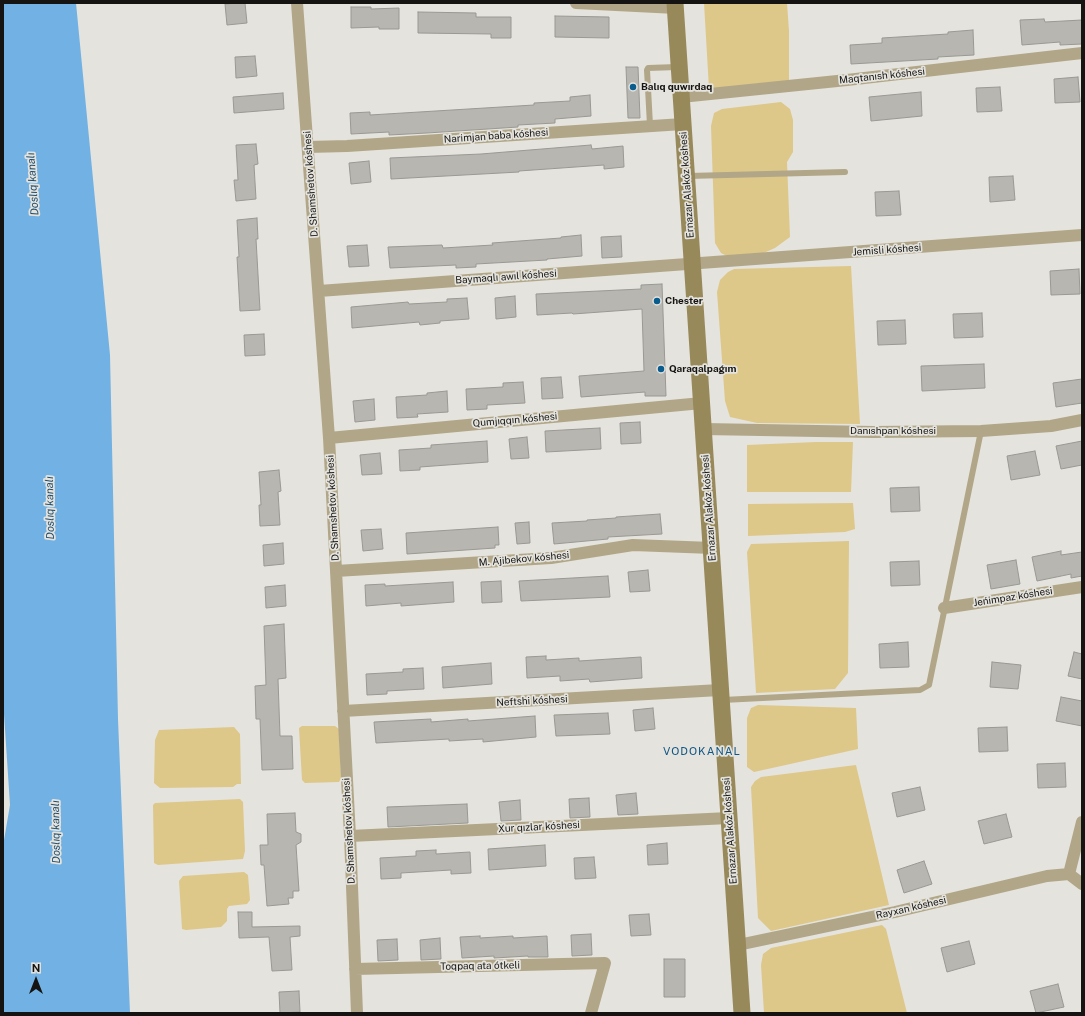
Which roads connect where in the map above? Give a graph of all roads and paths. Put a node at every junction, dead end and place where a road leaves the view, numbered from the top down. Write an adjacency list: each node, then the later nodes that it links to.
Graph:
1 (296, 3): 9 (street, D. Shamshetov kóshesi)
2 (576, 3): 3 (street)
3 (675, 6): 5 (main road, Ernazar Alakóz kóshesi)
4 (1082, 53): 6 (street, Maqtanısh kóshesi)
5 (679, 67): 6 (main road, Ernazar Alakóz kóshesi); 8 (lane)
6 (681, 97): 7 (main road, Ernazar Alakóz kóshesi)
7 (683, 124): 8 (street, Narimjan baba kóshesi); 11 (main road, Ernazar Alakóz kóshesi)
8 (650, 125): 9 (street, Narimjan baba kóshesi)
9 (308, 147): 14 (street, D. Shamshetov kóshesi)
10 (845, 172): 11 (lane)
11 (686, 176): 13 (main road, Ernazar Alakóz kóshesi)
12 (1082, 235): 13 (street, Jemisli kóshesi)
13 (692, 263): 14 (street, Baymaqlı awıl kóshesi); 15 (main road, Ernazar Alakóz kóshesi)
14 (319, 290): 19 (street, D. Shamshetov kóshesi)
15 (702, 403): 17 (main road, Ernazar Alakóz kóshesi); 19 (street, Qumjıqqın kóshesi)
16 (1082, 420): 18 (street, Danıshpan kóshesi)
17 (704, 429): 18 (street, Danıshpan kóshesi); 20 (main road, Ernazar Alakóz kóshesi)
18 (982, 431): 23 (lane)
19 (329, 438): 21 (street, D. Shamshetov kóshesi)
20 (712, 548): 21 (street, M. Ajibekov kóshesi); 24 (main road, Ernazar Alakóz kóshesi)
21 (336, 571): 25 (street, D. Shamshetov kóshesi)
22 (1082, 587): 23 (street, Jeńimpaz kóshesi)
23 (944, 608): 24 (lane)
24 (721, 695): 25 (street, Neftshi kóshesi); 26 (main road, Ernazar Alakóz kóshesi)
25 (343, 711): 28 (street, D. Shamshetov kóshesi)
26 (729, 818): 28 (street, Xur qızlar kóshesi); 31 (main road, Ernazar Alakóz kóshesi)
27 (1082, 822): 29 (street)
28 (350, 836): 32 (street, D. Shamshetov kóshesi)
29 (1069, 874): 30 (street); 31 (street, Rayxan kóshesi)
30 (1082, 884)
31 (738, 945): 35 (main road, Ernazar Alakóz kóshesi)
32 (355, 970): 33 (street, D. Shamshetov kóshesi); 34 (street, Toqpaq ata ótkeli)
33 (357, 1013)
34 (591, 1013)
35 (742, 1013)

